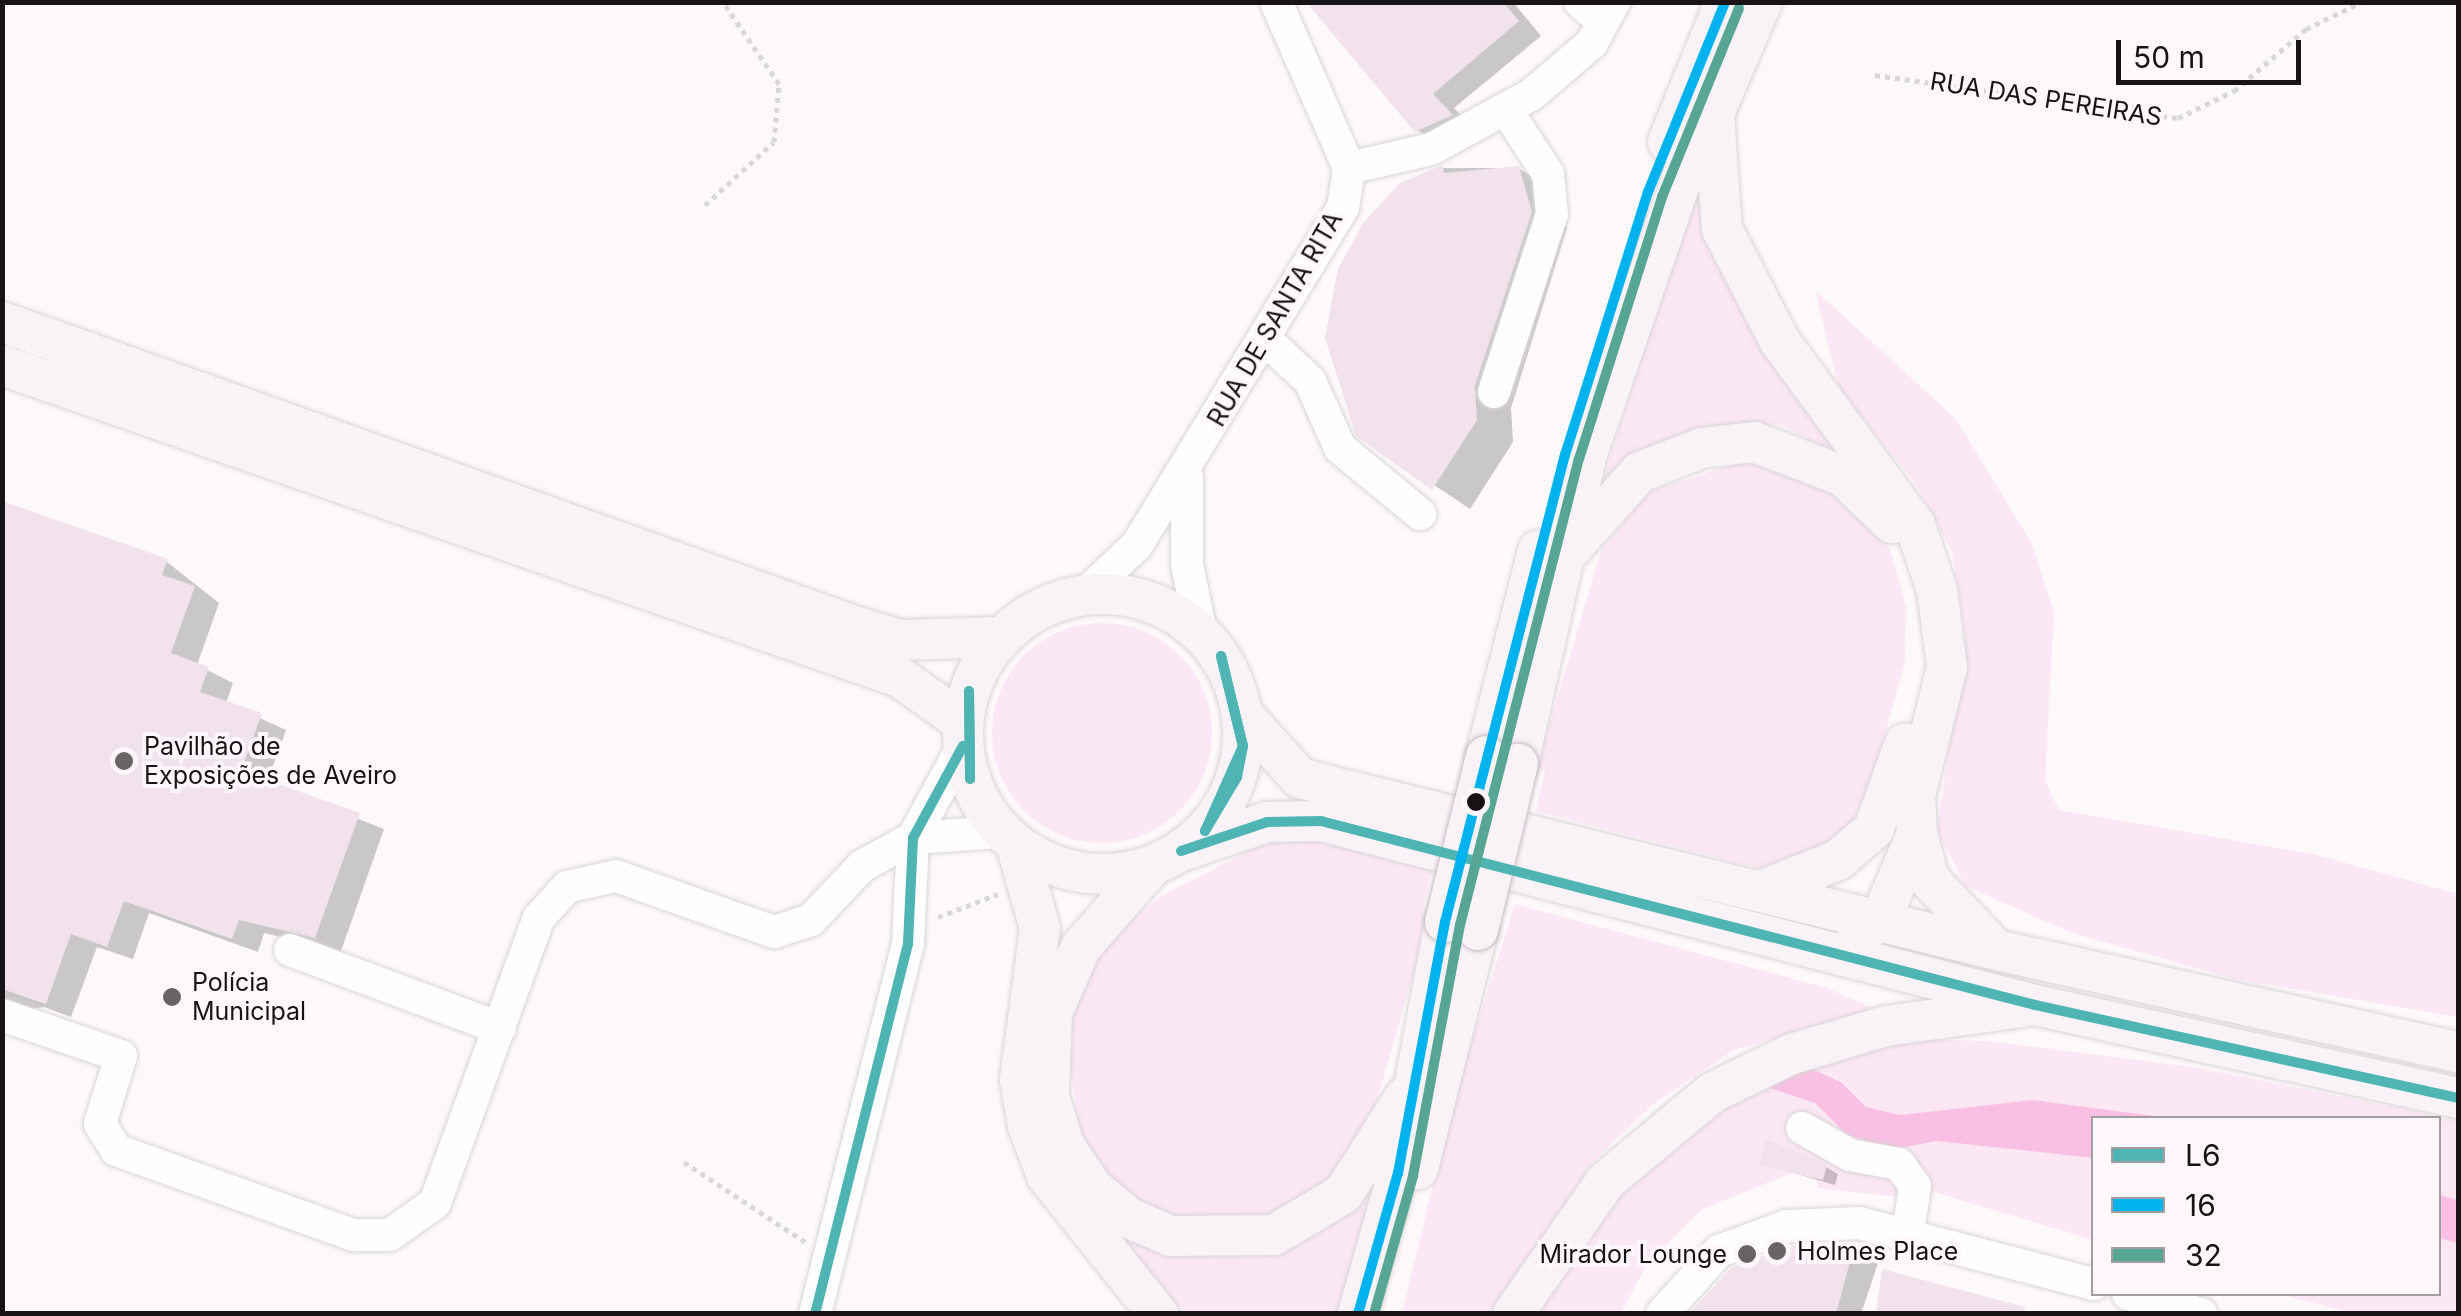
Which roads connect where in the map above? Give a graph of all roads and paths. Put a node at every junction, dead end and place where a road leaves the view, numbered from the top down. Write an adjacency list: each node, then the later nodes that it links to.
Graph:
1 (723, 2): 11 (path)
2 (1276, 2): 10 (street)
3 (1725, 2): 24 (main road)
4 (1750, 2): 18 (main road)
5 (1762, 2): 25 (main road)
6 (2362, 2): 8 (path, RUA DAS PEREIRAS)
7 (1597, 18): 9 (street)
8 (1875, 75)
9 (1506, 109): 10 (street); 15 (street)
10 (1349, 168): 13 (street, RUA DE SANTA RITA)
11 (704, 205)
12 (2, 322): 21 (main road)
13 (1265, 339): 16 (street, RUA DE SANTA RITA); 17 (street)
14 (2, 365): 23 (main road)
15 (1494, 392)
16 (1188, 468): 19 (street, RUA DE SANTA RITA); 20 (street, RUA DE SANTA RITA)
17 (1420, 514)
18 (1561, 560): 24 (main road); 30 (main road)
19 (1084, 595): 20 (main road); 21 (main road)
20 (1201, 632): 22 (main road)
21 (1002, 638): 23 (main road)
22 (1243, 715): 28 (main road); 30 (main road)
23 (963, 734): 26 (street); 27 (main road)
24 (1502, 760): 33 (main road, bridge)
25 (1916, 833): 31 (main road); 36 (main road)
26 (912, 838): 27 (street); 39 (street); 46 (street)
27 (1008, 838): 28 (main road); 50 (main road)
28 (1167, 858): 34 (main road); 41 (main road)
29 (1010, 890): 32 (path)
30 (1762, 890): 31 (main road)
31 (1880, 921): 34 (main road); 36 (main road)
32 (926, 922)
33 (1461, 926): 41 (main road); 52 (main road)
34 (1783, 940): 37 (main road)
35 (290, 950): 39 (street)
36 (1997, 950): 40 (main road)
37 (2036, 1004): 42 (main road); 53 (main road)
38 (2, 1015): 39 (street)
39 (500, 1028)
40 (2458, 1052)
41 (1405, 1097): 51 (main road)
42 (2458, 1098)
43 (1802, 1128): 45 (street)
44 (684, 1162): 46 (path)
45 (1908, 1234): 47 (street); 54 (street)
46 (829, 1258): 49 (street)
47 (2091, 1283)
48 (2135, 1296): 55 (street)
49 (815, 1314)
50 (1158, 1314)
51 (1358, 1314)
52 (1382, 1314)
53 (1512, 1314)
54 (1662, 1314)
55 (2201, 1314)

